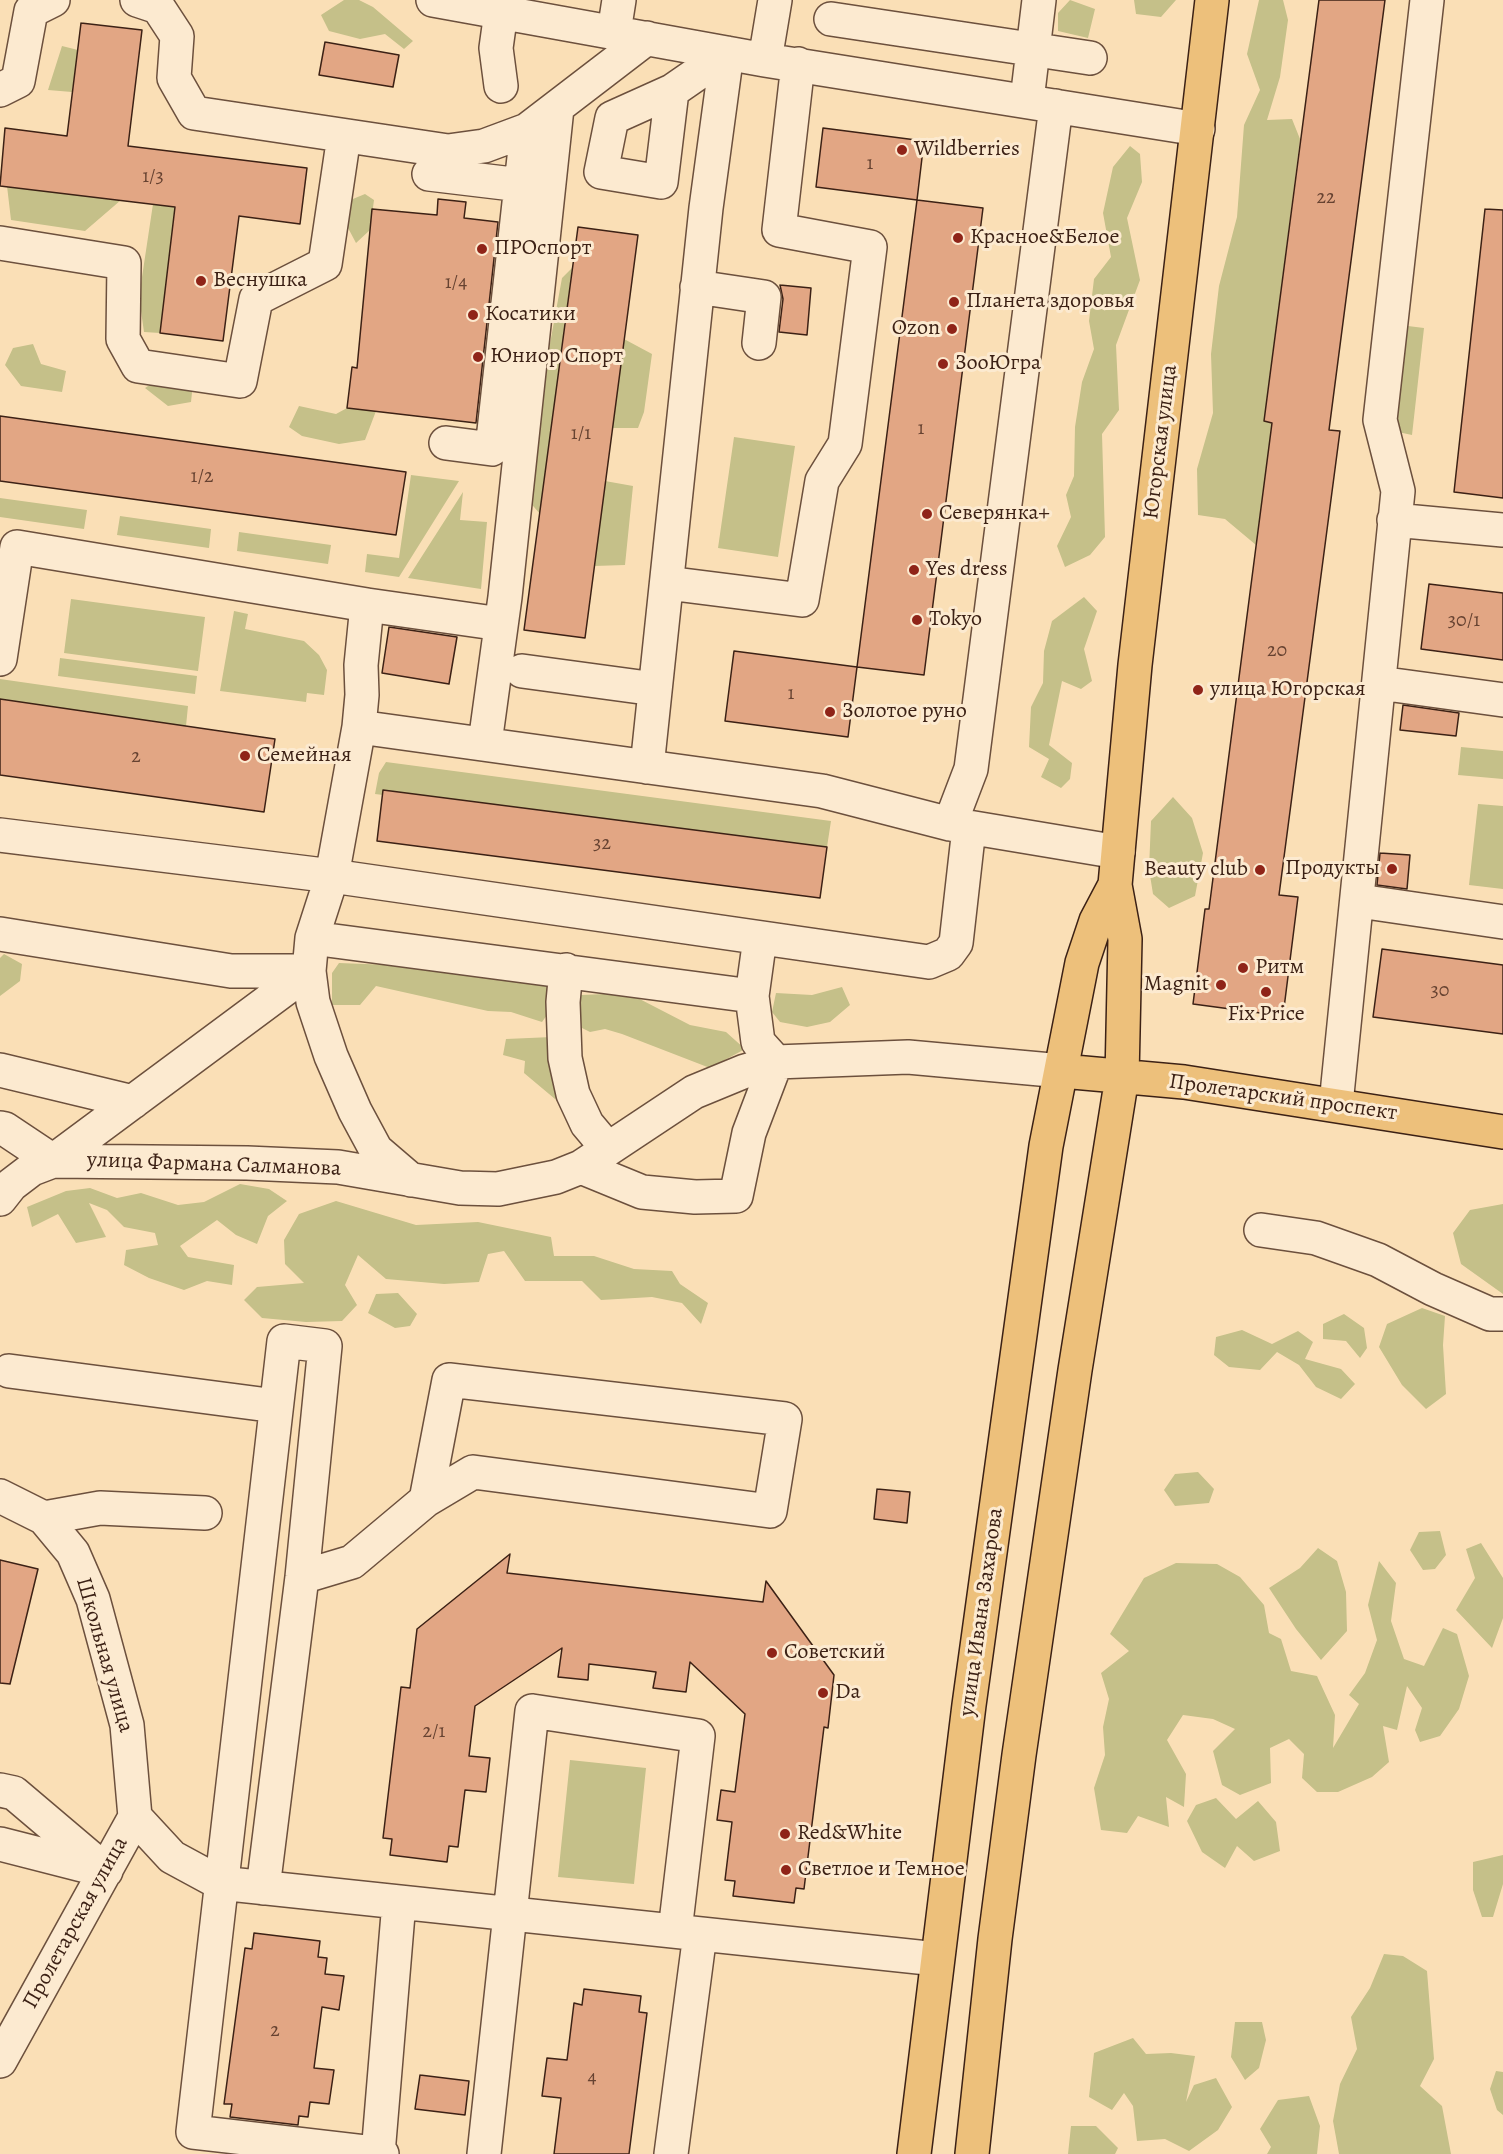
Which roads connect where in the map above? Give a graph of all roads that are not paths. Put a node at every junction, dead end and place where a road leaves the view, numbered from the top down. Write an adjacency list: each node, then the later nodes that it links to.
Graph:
1 (53, 0): 20 (street)
2 (137, 0): 26 (street)
3 (433, 0): 11 (street)
4 (620, 0): 12 (street)
5 (775, 0): 17 (street)
6 (1039, 0): 14 (street)
7 (1212, 0): 24 (main road, Югорская улица)
8 (1427, 0): 33 (street)
9 (550, 10): 11 (street); 12 (street)
10 (833, 10): 14 (street); 18 (street)
11 (501, 12): 19 (street)
12 (614, 32): 13 (street)
13 (647, 38): 15 (street); 23 (street)
14 (1034, 49): 16 (street); 22 (street)
15 (727, 53): 17 (street); 21 (street); 30 (street)
16 (1090, 58)
17 (765, 60): 18 (street)
18 (810, 67): 22 (street); 35 (street)
19 (501, 86)
20 (0, 90)
21 (672, 91)
22 (1041, 103): 24 (street); 46 (street)
23 (557, 108): 25 (street); 37 (street)
24 (1198, 129): 48 (main road, Югорская улица)
25 (527, 130): 26 (street); 28 (street)
26 (344, 136): 29 (street)
27 (429, 174): 28 (street)
28 (521, 185): 32 (street)
29 (0, 243)
30 (697, 287): 31 (street); 35 (street)
31 (759, 343)
32 (446, 444)
33 (1394, 520): 34 (street); 40 (street)
34 (1503, 530)
35 (667, 583): 41 (street)
36 (367, 605): 37 (street); 38 (street); 43 (street)
37 (501, 624): 44 (street)
38 (0, 659)
39 (522, 671): 41 (street)
40 (1379, 683): 42 (street); 51 (street)
41 (656, 689): 45 (street)
42 (1503, 700)
43 (359, 727): 44 (street); 49 (street)
44 (485, 743): 45 (street)
45 (647, 767): 46 (street)
46 (960, 826): 48 (street); 55 (street)
47 (0, 835): 49 (street)
48 (1118, 852): 50 (main road, Югорская улица)
49 (332, 876): 54 (street); 55 (street)
50 (1115, 885): 61 (main road, Югорская улица); 62 (main road, Югорская улица)
51 (1359, 901): 52 (street); 64 (street)
52 (1503, 922)
53 (0, 934): 57 (street)
54 (312, 938): 56 (street); 57 (street)
55 (760, 938): 58 (street)
56 (566, 970): 58 (street); 67 (street)
57 (309, 971): 63 (street); 70 (street)
58 (752, 996): 59 (street)
59 (776, 1062): 61 (street, улица Фармана Салманова); 67 (street, улица Фармана Салманова); 69 (street)
60 (0, 1070): 63 (street)
61 (1062, 1071): 62 (main road, Пролетарский проспект); 90 (main road, улица Ивана Захарова)
62 (1122, 1077): 64 (main road, Пролетарский проспект); 96 (main road)
63 (133, 1102): 68 (street)
64 (1336, 1104): 66 (main road, Пролетарский проспект)
65 (0, 1128): 68 (street)
66 (1503, 1132)
67 (608, 1149): 69 (street, улица Фармана Салманова)
68 (53, 1161): 70 (street, улица Фармана Салманова); 71 (street)
69 (581, 1167): 70 (street, улица Фармана Салманова)
70 (411, 1180)
71 (0, 1199)
72 (1261, 1230): 73 (street)
73 (1503, 1314)
74 (9, 1371): 75 (street)
75 (276, 1406): 80 (street); 85 (street)
76 (0, 1496): 79 (street, Школьная улица)
77 (426, 1500): 77 (street); 80 (street)
78 (205, 1513): 79 (street)
79 (44, 1518): 82 (street, Школьная улица)
80 (302, 1577): 86 (street)
81 (0, 1790): 84 (street)
82 (135, 1817): 84 (street, Пролетарская улица); 85 (street)
83 (0, 1844): 84 (street)
84 (106, 1871): 91 (street, Пролетарская улица)
85 (220, 1883): 86 (street); 92 (street)
86 (263, 1888): 87 (street)
87 (399, 1902): 88 (street); 92 (street)
88 (508, 1913): 89 (street); 89 (street); 93 (street)
89 (688, 1932): 90 (street); 94 (street)
90 (937, 1959): 95 (main road, улица Ивана Захарова)
91 (0, 2061)
92 (380, 2154)
93 (484, 2154)
94 (671, 2154)
95 (914, 2154)
96 (972, 2154)

